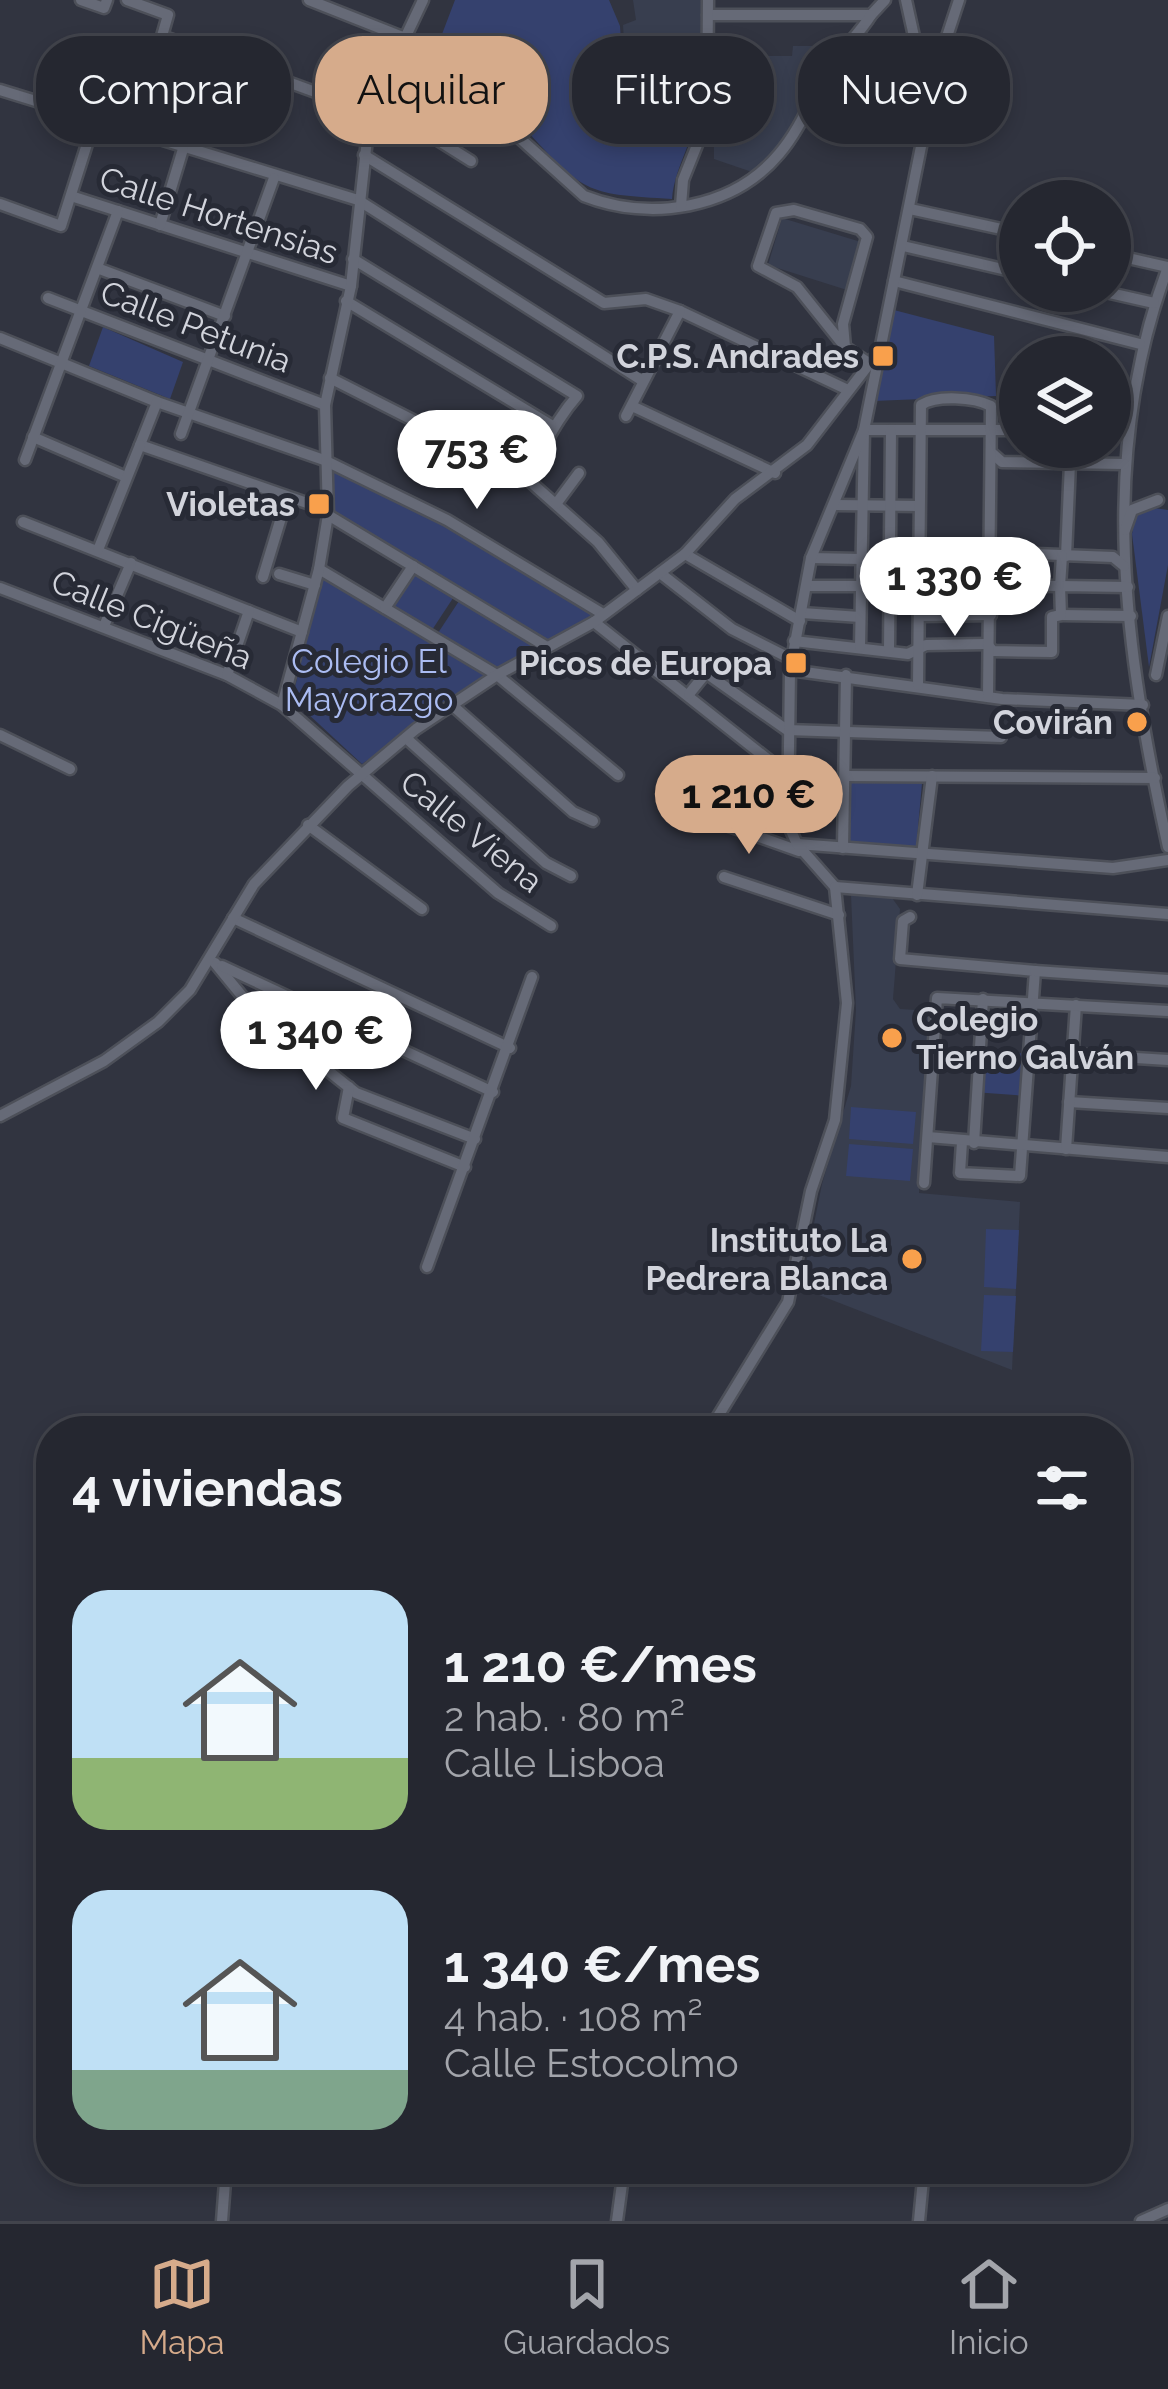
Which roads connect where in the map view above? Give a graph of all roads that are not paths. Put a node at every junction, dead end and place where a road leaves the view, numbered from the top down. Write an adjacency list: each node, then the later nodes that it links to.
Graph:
1 (82, 0): 2 (street)
2 (107, 0)
3 (127, 0): 18 (street)
4 (309, 0): 14 (street)
5 (422, 0): 15 (street)
6 (708, 0): 12 (street)
7 (819, 0): 11 (street)
8 (885, 0): 13 (street)
9 (907, 0): 16 (street)
10 (959, 0): 17 (street)
11 (824, 14): 12 (street); 13 (street)
12 (708, 15): 34 (street)
13 (871, 15): 34 (street)
14 (389, 36)
15 (405, 36)
16 (914, 36)
17 (947, 36)
18 (315, 87)
19 (0, 90): 20 (street)
20 (36, 102)
21 (87, 144): 31 (street)
22 (167, 144): 27 (street)
23 (366, 144): 28 (street)
24 (442, 144): 29 (street)
25 (526, 144): 34 (street)
26 (925, 144): 35 (street)
27 (183, 149): 30 (street); 37 (street)
28 (364, 155): 32 (street); 53 (street)
29 (471, 160)
30 (274, 178): 32 (street); 40 (street)
31 (71, 196): 33 (street); 36 (street, Calle Hortensias)
32 (358, 200): 41 (street); 63 (street)
33 (0, 204)
34 (681, 206)
35 (910, 209): 38 (street); 39 (street)
36 (118, 211): 37 (street, Calle Hortensias); 44 (street)
37 (160, 225): 40 (street, Calle Hortensias)
38 (999, 228)
39 (903, 246): 45 (street); 46 (street)
40 (250, 254): 47 (street, Calle Hortensias); 54 (street)
41 (353, 259): 47 (street); 69 (street)
42 (1131, 259): 43 (street)
43 (1168, 267): 51 (street)
44 (97, 268): 52 (street); 54 (street)
45 (999, 268)
46 (894, 280): 56 (street); 58 (street)
47 (350, 286): 50 (street)
48 (48, 298): 52 (street, Calle Petunia)
49 (1131, 298): 51 (street)
50 (346, 301): 62 (street); 69 (street)
51 (1154, 303): 56 (street)
52 (81, 310): 59 (street); 60 (street, Calle Petunia)
53 (680, 311): 63 (street); 64 (street)
54 (225, 316): 60 (street)
55 (0, 338): 59 (street)
56 (1140, 344): 67 (street)
57 (845, 347): 57 (street); 61 (street)
58 (880, 350): 61 (street); 70 (street)
59 (61, 362): 65 (street); 76 (street)
60 (206, 362): 66 (street, Calle Petunia); 68 (street)
61 (869, 364): 64 (street)
62 (331, 378): 66 (street); 87 (street)
63 (643, 381): 85 (street)
64 (848, 390): 85 (street)
65 (158, 402): 68 (street); 77 (street)
66 (325, 405): 80 (street)
67 (1131, 412)
68 (188, 413): 75 (street); 80 (street)
69 (551, 424): 87 (street)
70 (864, 430): 71 (street); 92 (street); 93 (street)
71 (891, 430): 72 (street); 94 (street)
72 (919, 430): 73 (street); 73 (street); 95 (street)
73 (992, 430): 74 (street); 78 (street)
74 (999, 430)
75 (181, 434)
76 (33, 437): 79 (street); 86 (street)
77 (140, 445): 86 (street); 89 (street)
78 (992, 452): 81 (street); 104 (street)
79 (25, 460)
80 (324, 460): 96 (street); 131 (street)
81 (999, 460)
82 (1070, 468): 101 (street)
83 (1124, 468): 88 (street)
84 (580, 473): 91 (street)
85 (775, 473): 100 (street)
86 (126, 476): 99 (street)
87 (526, 477): 91 (street)
88 (1122, 486): 90 (street); 98 (street)
89 (287, 497): 96 (street); 111 (street)
90 (1163, 501): 98 (street)
91 (556, 504): 121 (street)
92 (836, 505): 93 (street); 102 (street)
93 (861, 505): 94 (street); 103 (street)
94 (891, 506): 95 (street); 112 (street)
95 (919, 506): 114 (street)
96 (327, 512): 106 (street); 107 (street)
97 (23, 522): 99 (street)
98 (1124, 535): 108 (street)
99 (98, 550): 105 (street)
100 (685, 554): 109 (street); 129 (street)
101 (1064, 556): 104 (street); 108 (street); 118 (street)
102 (811, 558): 103 (street); 117 (street)
103 (860, 559): 113 (street)
104 (991, 562): 115 (street)
105 (130, 563): 123 (street); 132 (street)
106 (413, 566): 122 (street); 136 (street)
107 (319, 569): 116 (street); 122 (street)
108 (1126, 570): 119 (street)
109 (660, 573): 121 (street); 140 (street)
110 (279, 574): 116 (street)
111 (263, 577)
112 (890, 581): 113 (street); 114 (street); 138 (street)
113 (860, 582): 117 (street); 130 (street)
114 (920, 584): 115 (street); 126 (street)
115 (992, 584): 118 (street); 124 (street)
116 (315, 586): 133 (street)
117 (807, 586): 129 (street)
118 (1060, 586): 119 (street); 125 (street)
119 (1128, 587): 127 (street)
120 (0, 588): 132 (street, Calle Cigüeña)
121 (637, 590): 131 (street)
122 (385, 608): 143 (street)
123 (249, 611): 133 (street); 142 (street)
124 (992, 615): 126 (street); 135 (street)
125 (1060, 615): 127 (street); 135 (street)
126 (919, 616): 139 (street)
127 (1131, 616): 141 (street)
128 (1168, 616): 145 (street)
129 (801, 617): 130 (street); 134 (street)
130 (860, 617): 137 (street)
131 (599, 618): 136 (street); 147 (street)
132 (104, 626): 142 (street, Calle Cigüeña)
133 (302, 632): 150 (street)
134 (794, 641): 137 (street); 140 (street)
135 (987, 644): 139 (street); 148 (street)
136 (547, 647): 143 (street)
137 (860, 647): 138 (street)
138 (889, 650): 139 (street)
139 (918, 650): 146 (street)
140 (791, 664): 144 (street); 152 (street)
141 (1138, 669): 145 (street); 149 (street)
142 (227, 675): 150 (street, Calle Cigüeña)
143 (497, 675): 151 (street); 159 (street)
144 (846, 675): 146 (street); 153 (street)
145 (1158, 678): 149 (street)
146 (918, 685): 148 (street)
147 (689, 694): 152 (street); 160 (street)
148 (988, 696): 149 (street)
149 (1143, 700): 163 (street)
150 (282, 705): 158 (street, Calle Cigüeña)
151 (452, 705): 156 (street); 165 (street)
152 (787, 730): 153 (street); 160 (street)
153 (844, 730): 155 (street); 161 (street)
154 (0, 735): 157 (street)
155 (1001, 737)
156 (406, 738): 158 (street); 174 (street)
157 (70, 769)
158 (361, 775): 166 (street); 183 (street, Calle Viena)
159 (618, 775)
160 (789, 776): 168 (street)
161 (845, 776): 162 (street); 170 (street)
162 (932, 776): 163 (street); 172 (street)
163 (1155, 778): 167 (street)
164 (706, 818): 171 (street)
165 (593, 821)
166 (308, 825): 178 (street); 182 (street)
167 (1166, 829): 169 (street)
168 (797, 844): 170 (street); 171 (street)
169 (1168, 847)
170 (844, 848): 172 (street)
171 (807, 854): 176 (street)
172 (921, 855): 173 (street); 177 (street)
173 (1168, 860)
174 (572, 876)
175 (724, 877): 180 (street)
176 (835, 886): 177 (street); 180 (street)
177 (917, 895): 179 (street)
178 (422, 909)
179 (1168, 914)
180 (839, 915): 209 (street)
181 (910, 916): 185 (street)
182 (233, 918): 184 (street); 192 (street)
183 (551, 926)
184 (212, 961): 195 (street); 196 (street); 199 (street)
185 (1032, 969): 187 (street); 189 (street)
186 (532, 977): 192 (street)
187 (1168, 980)
188 (983, 998): 189 (street); 200 (street); 202 (street)
189 (1033, 1002): 190 (street); 203 (street)
190 (1076, 1005): 191 (street); 193 (street)
191 (1168, 1011)
192 (510, 1048): 196 (street)
193 (1073, 1054): 194 (street); 197 (street)
194 (1168, 1060)
195 (349, 1087): 201 (street); 206 (street)
196 (493, 1092): 201 (street)
197 (1070, 1102): 198 (street); 204 (street)
198 (1168, 1108)
199 (0, 1116)
200 (928, 1137): 202 (street); 207 (street)
201 (475, 1139): 206 (street)
202 (968, 1143): 203 (street); 203 (street)
203 (1021, 1146): 204 (street)
204 (1066, 1150): 205 (street)
205 (1168, 1157)
206 (464, 1167): 208 (street)
207 (923, 1183)
208 (427, 1267)
209 (717, 1416)
210 (225, 2184): 214 (street)
211 (622, 2184): 215 (street)
212 (922, 2184): 216 (street)
213 (1168, 2209): 217 (street)
214 (222, 2221)
215 (616, 2221)
216 (919, 2221)
217 (1141, 2221)

